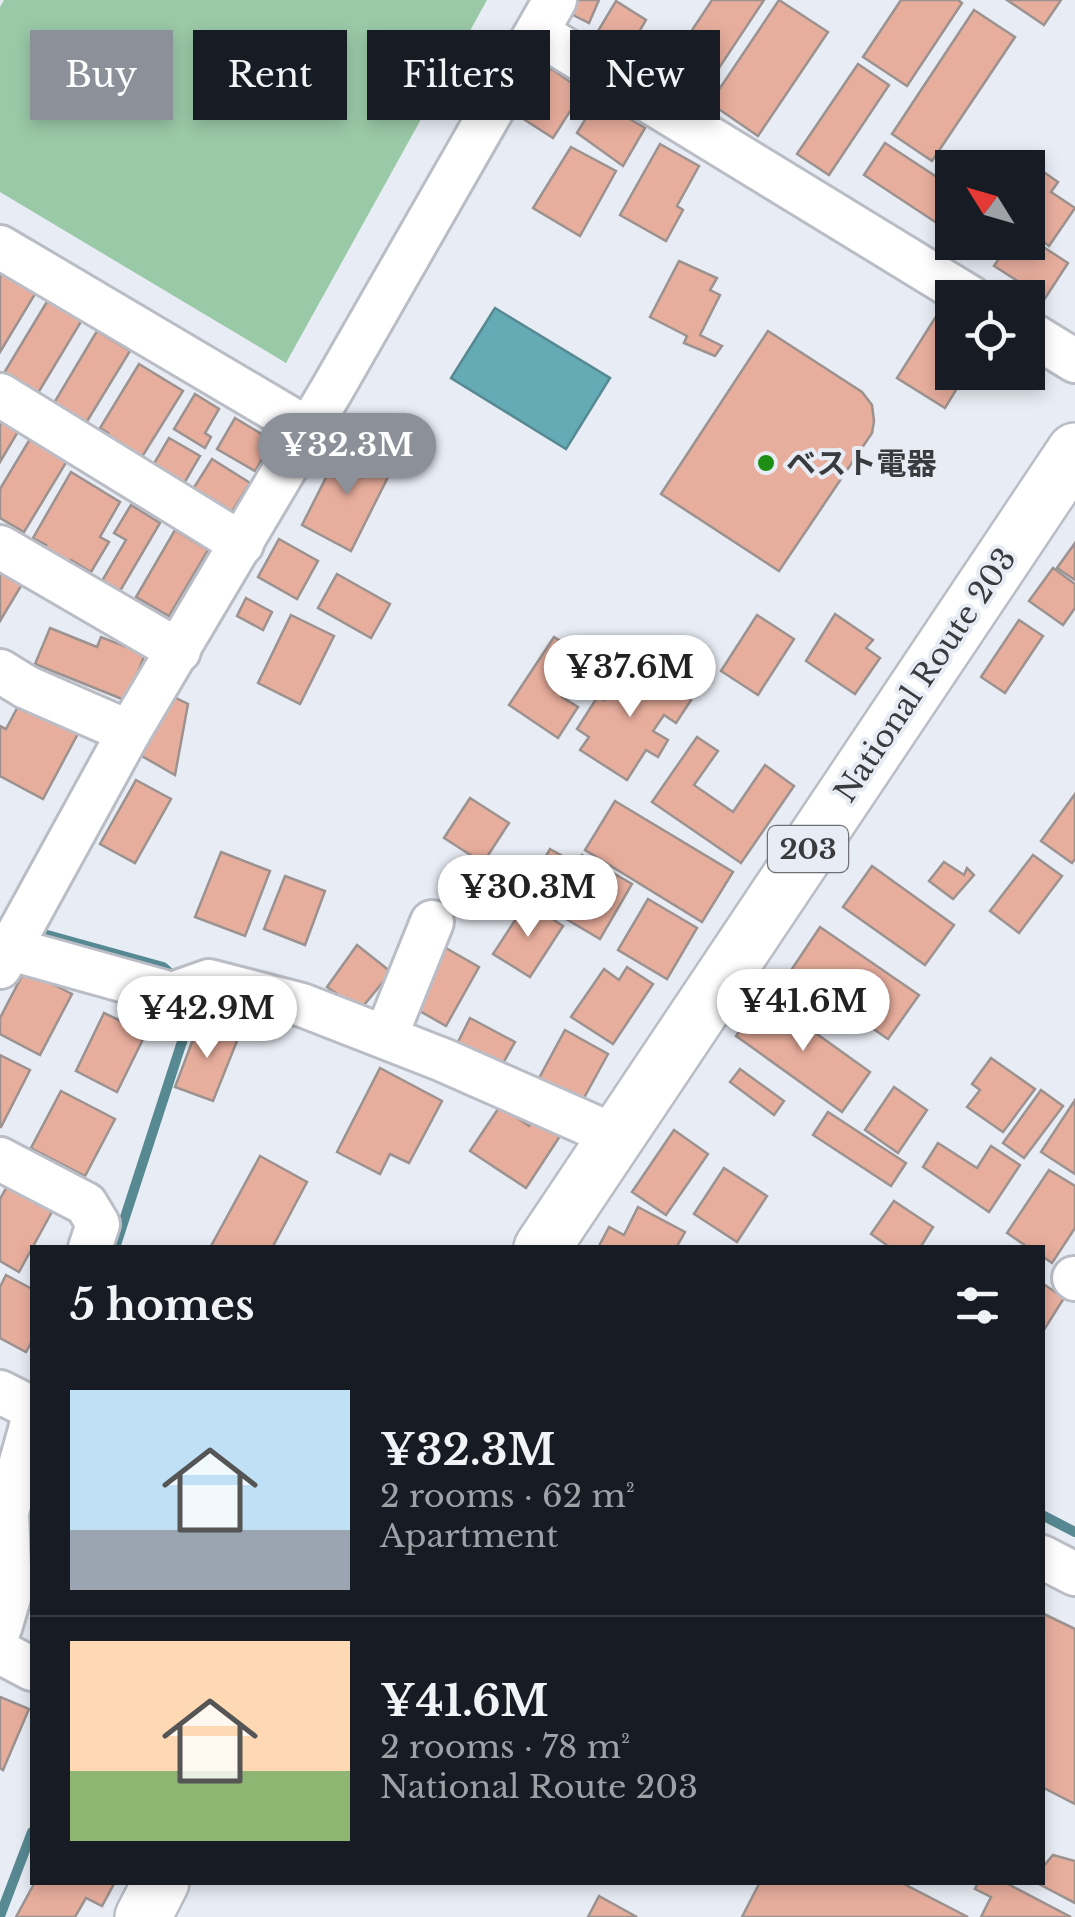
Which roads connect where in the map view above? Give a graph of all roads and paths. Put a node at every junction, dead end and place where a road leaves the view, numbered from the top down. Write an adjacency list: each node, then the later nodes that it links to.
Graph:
1 (546, 16): 3 (street); 7 (street)
2 (0, 247): 7 (street)
3 (944, 280)
4 (1045, 342): 5 (street)
5 (1075, 361)
6 (0, 396): 9 (street)
7 (308, 429): 9 (street)
8 (1075, 451): 17 (highway, National Route 203 / 203)
9 (242, 544): 11 (street)
10 (0, 547): 11 (street)
11 (179, 651): 13 (street)
12 (0, 672): 13 (street)
13 (128, 732): 15 (street)
14 (432, 922): 16 (street)
15 (10, 945): 16 (street)
16 (386, 1036): 17 (street)
17 (615, 1136): 20 (highway, National Route 203 / 203)
18 (0, 1159): 19 (street)
19 (91, 1245)
20 (544, 1245)
21 (0, 1392): 22 (street)
22 (30, 1407)
23 (30, 1430): 26 (street)
24 (1045, 1559): 25 (street)
25 (1075, 1574)
26 (0, 1628)
27 (0, 1652): 28 (street)
28 (30, 1667)
29 (159, 1885): 30 (highway)
30 (143, 1917)

